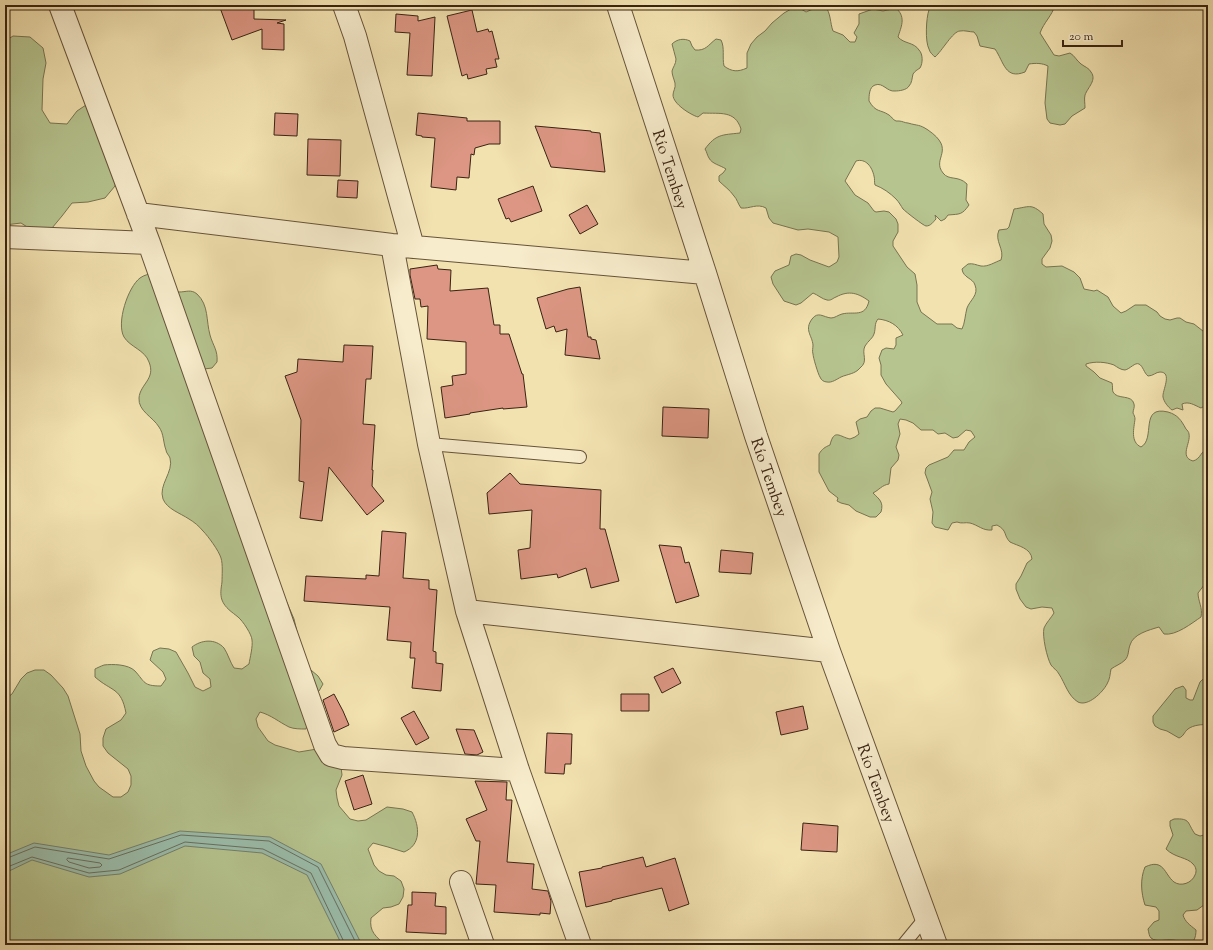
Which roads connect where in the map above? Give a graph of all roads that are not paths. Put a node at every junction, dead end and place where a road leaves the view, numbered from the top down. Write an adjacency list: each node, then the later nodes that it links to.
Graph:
1 (60, 5): 4 (street)
2 (344, 5): 8 (street)
3 (618, 5): 9 (street, Río Tembey)
4 (138, 214): 6 (street); 7 (street)
5 (5, 237): 6 (street)
6 (149, 243): 14 (street)
7 (392, 245): 8 (street); 10 (street)
8 (413, 247): 9 (street)
9 (705, 273): 13 (street, Río Tembey)
10 (429, 444): 11 (lane); 12 (street)
11 (580, 457)
12 (467, 611): 13 (street); 14 (street)
13 (829, 651): 16 (street, Río Tembey)
14 (518, 770): 18 (street)
15 (461, 882): 17 (street)
16 (926, 917): 19 (lane); 20 (street, Río Tembey)
17 (483, 945)
18 (580, 945)
19 (903, 945)
20 (936, 945)

